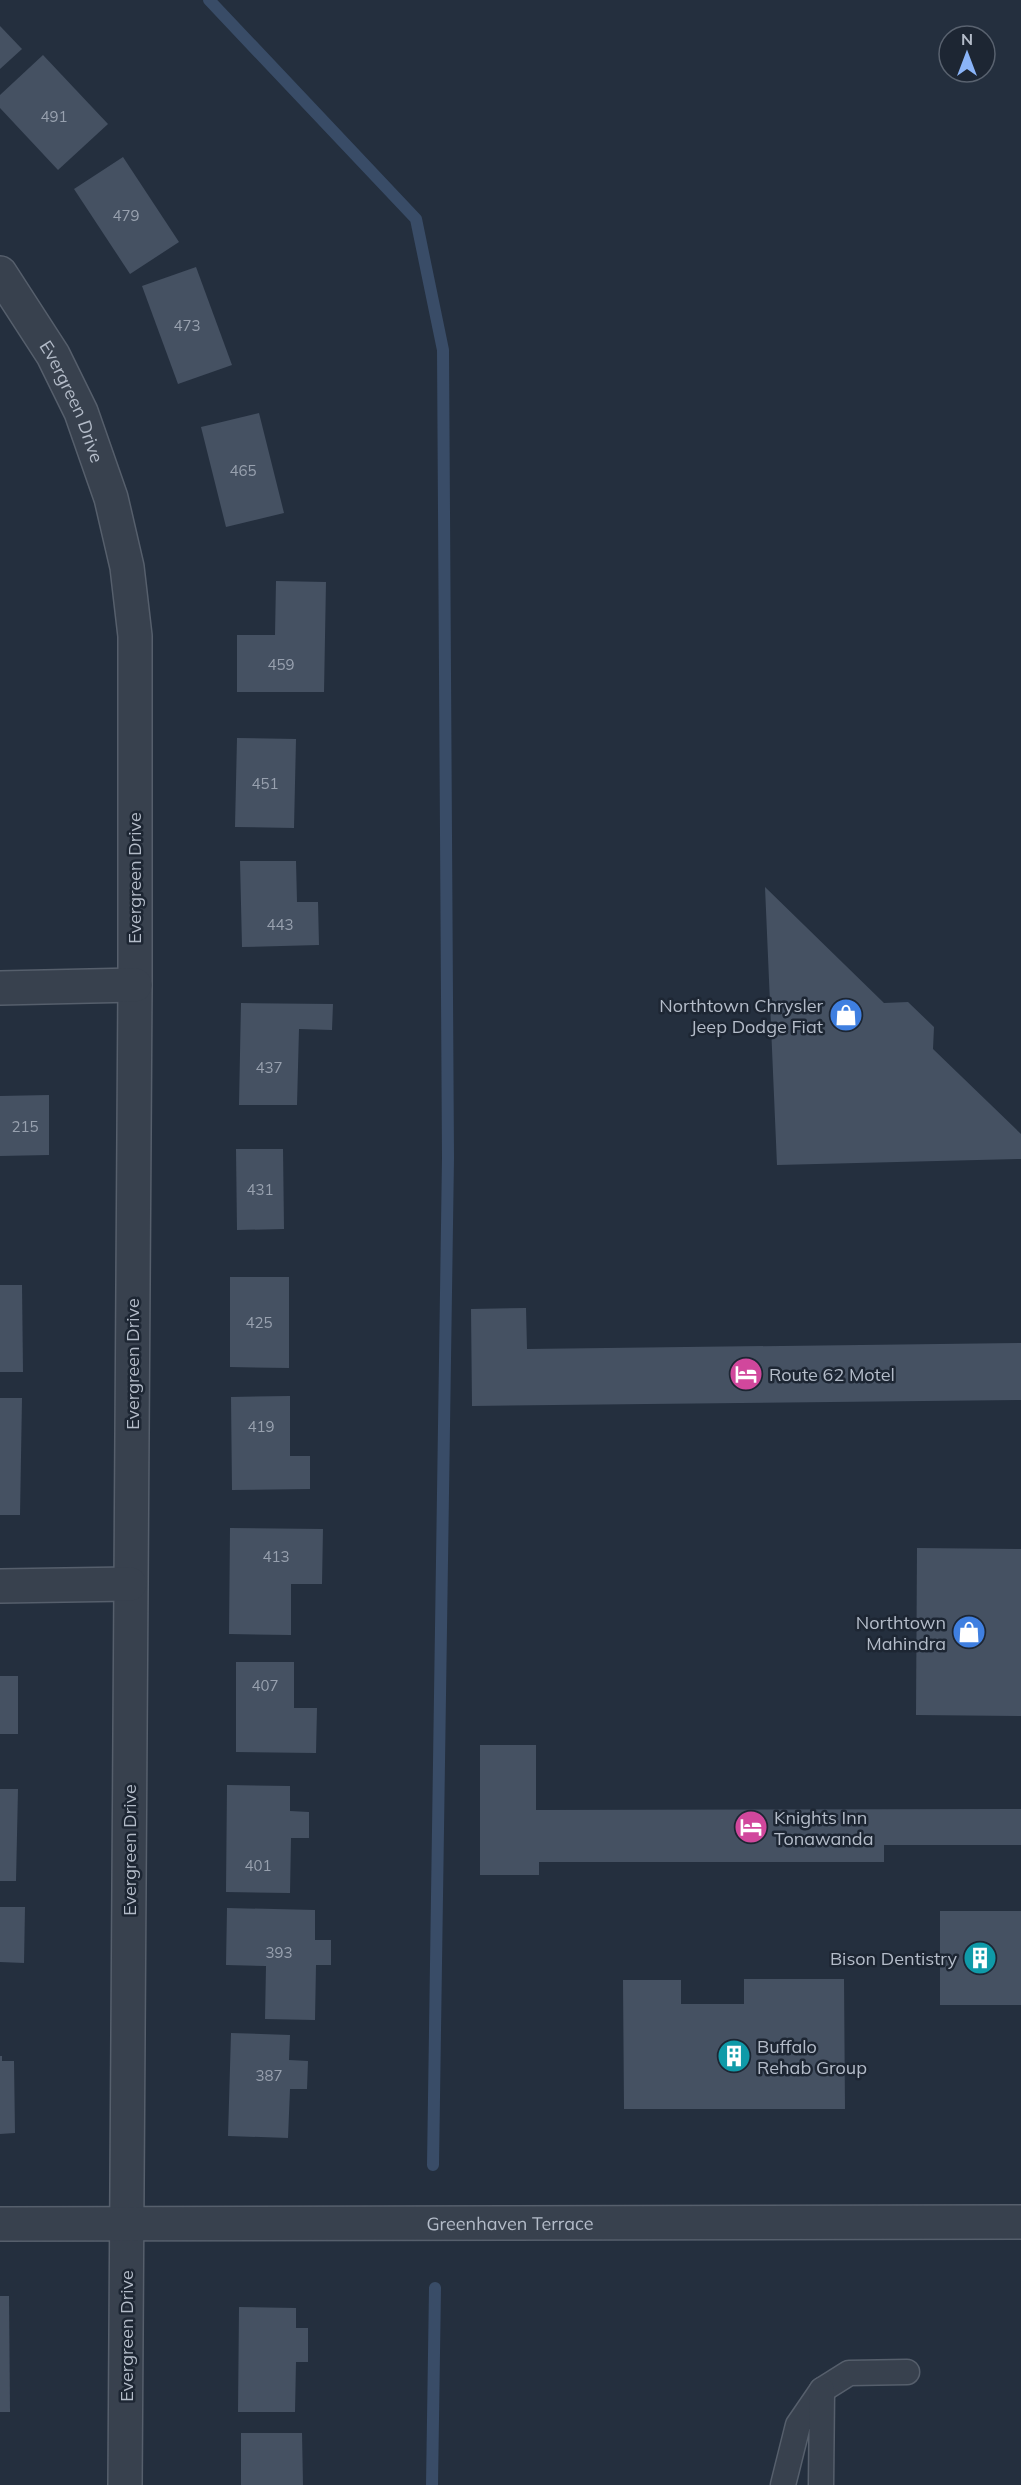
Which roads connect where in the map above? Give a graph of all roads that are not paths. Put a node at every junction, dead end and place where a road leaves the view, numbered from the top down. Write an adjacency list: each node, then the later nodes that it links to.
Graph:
1 (0, 273): 2 (street, Evergreen Drive)
2 (135, 985): 3 (street); 4 (street, Evergreen Drive)
3 (0, 988)
4 (130, 1584): 5 (street); 7 (street, Evergreen Drive)
5 (0, 1586)
6 (1021, 2222): 7 (street, Greenhaven Terrace)
7 (126, 2223): 8 (street, Greenhaven Terrace); 12 (street, Evergreen Drive)
8 (0, 2224)
9 (907, 2372): 10 (lane)
10 (822, 2390): 11 (lane); 15 (lane)
11 (807, 2412): 13 (lane); 14 (lane)
12 (125, 2485)
13 (783, 2485)
14 (807, 2485)
15 (821, 2485)

